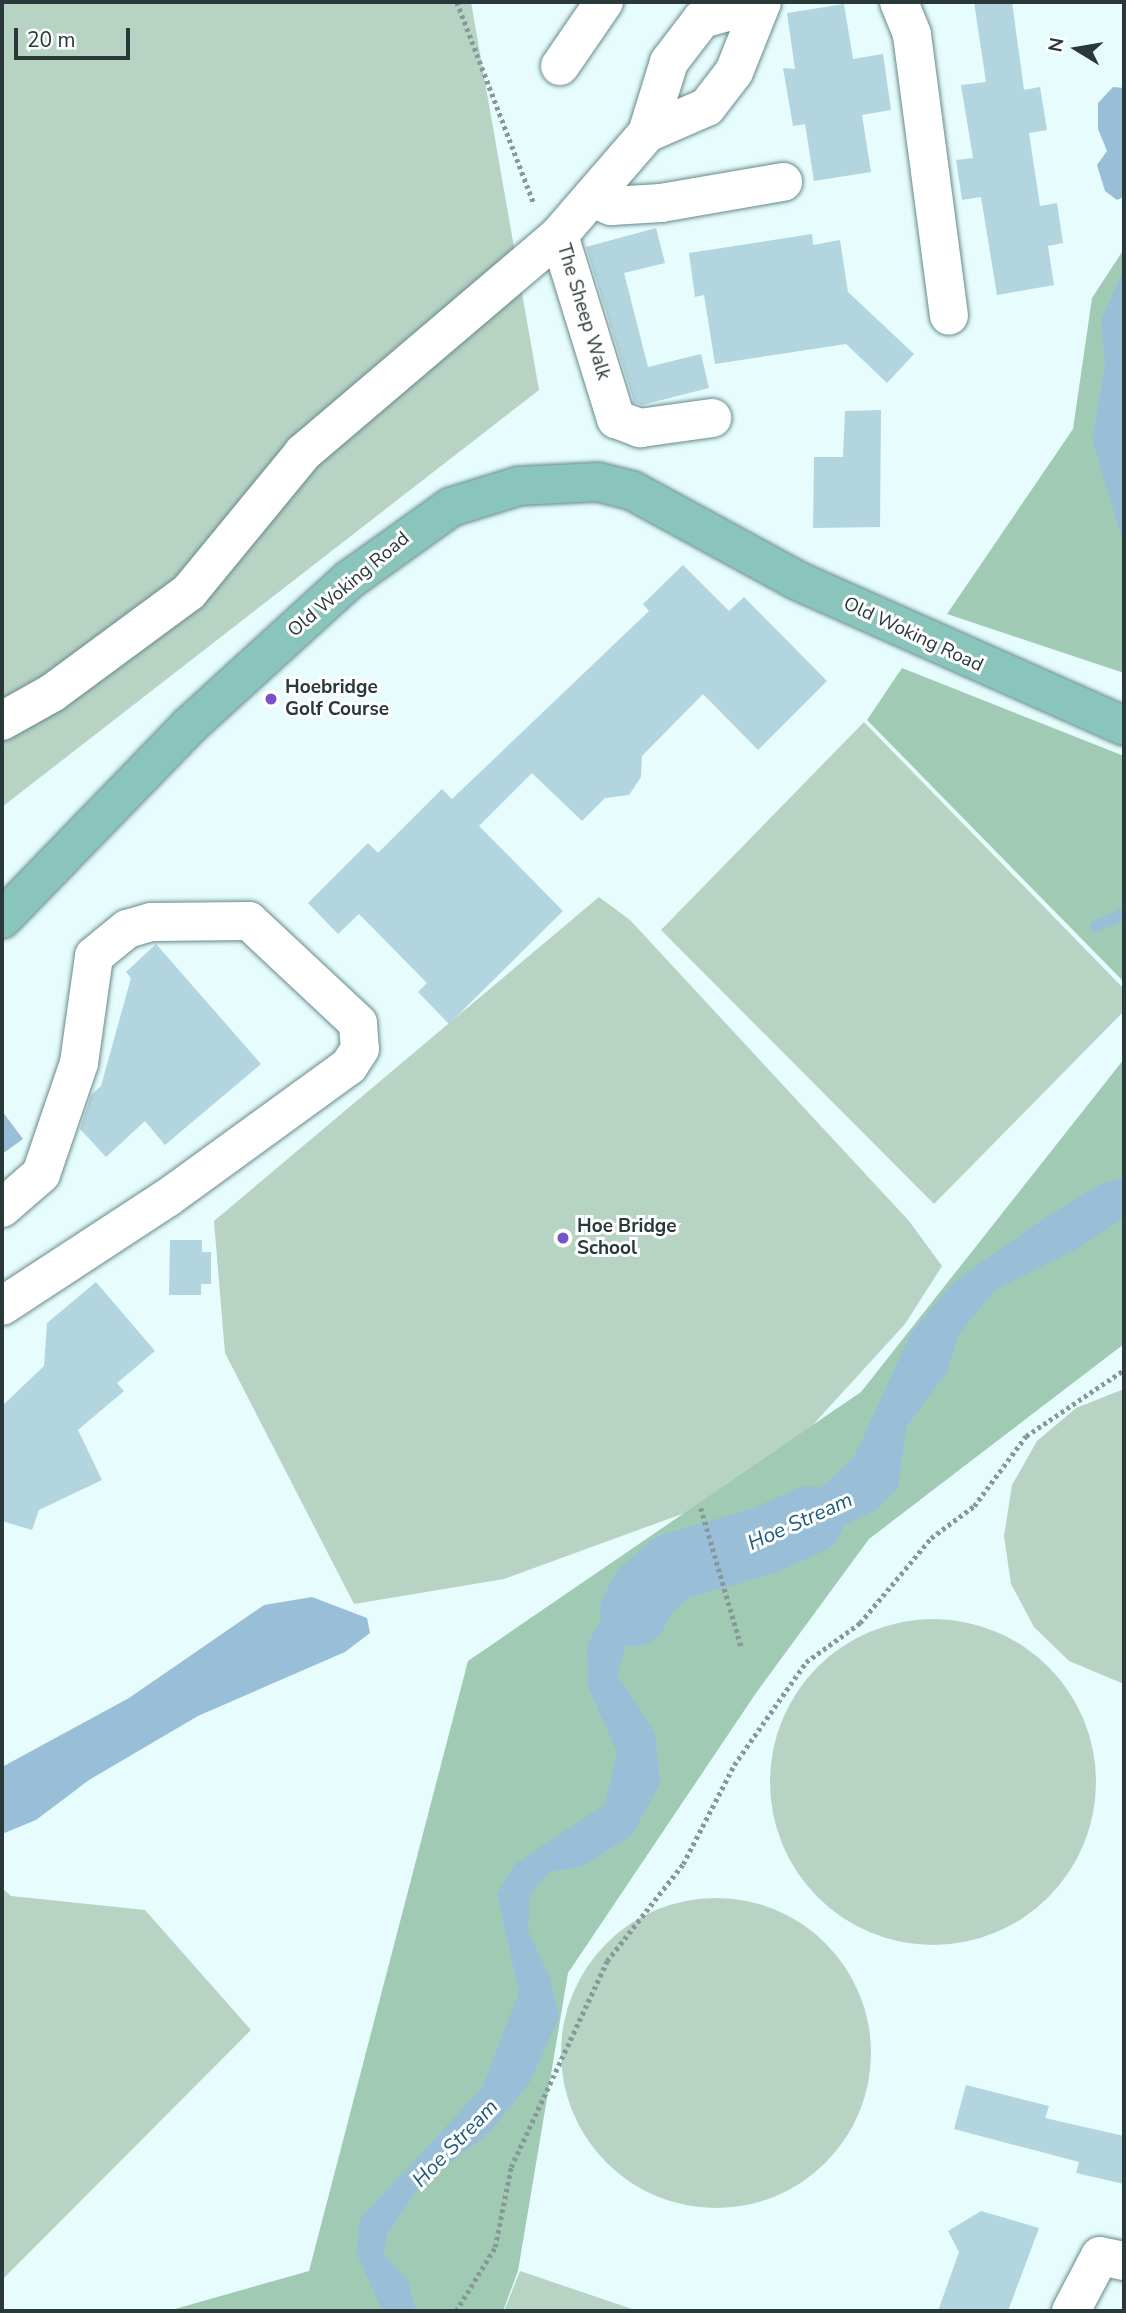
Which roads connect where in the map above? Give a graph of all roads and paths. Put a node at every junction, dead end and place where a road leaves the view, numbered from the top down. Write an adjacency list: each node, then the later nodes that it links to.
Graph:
1 (457, 2): 9 (path, The Sheep Walk)
2 (604, 2): 5 (street)
3 (762, 2): 6 (street); 6 (street)
4 (899, 2): 10 (street)
5 (561, 66)
6 (647, 133): 8 (street)
7 (783, 181): 8 (street)
8 (591, 198): 9 (street)
9 (559, 235): 11 (street, The Sheep Walk); 13 (street)
10 (949, 316)
11 (712, 418)
12 (1109, 720): 14 (main road, Old Woking Road)
13 (2, 722)
14 (2, 919)
15 (2, 1208): 16 (street)
16 (2, 1306)
17 (1124, 1370): 21 (path)
18 (701, 1508): 19 (path)
19 (743, 1649)
20 (1112, 2259): 22 (street)
21 (456, 2311)
22 (1071, 2311)

